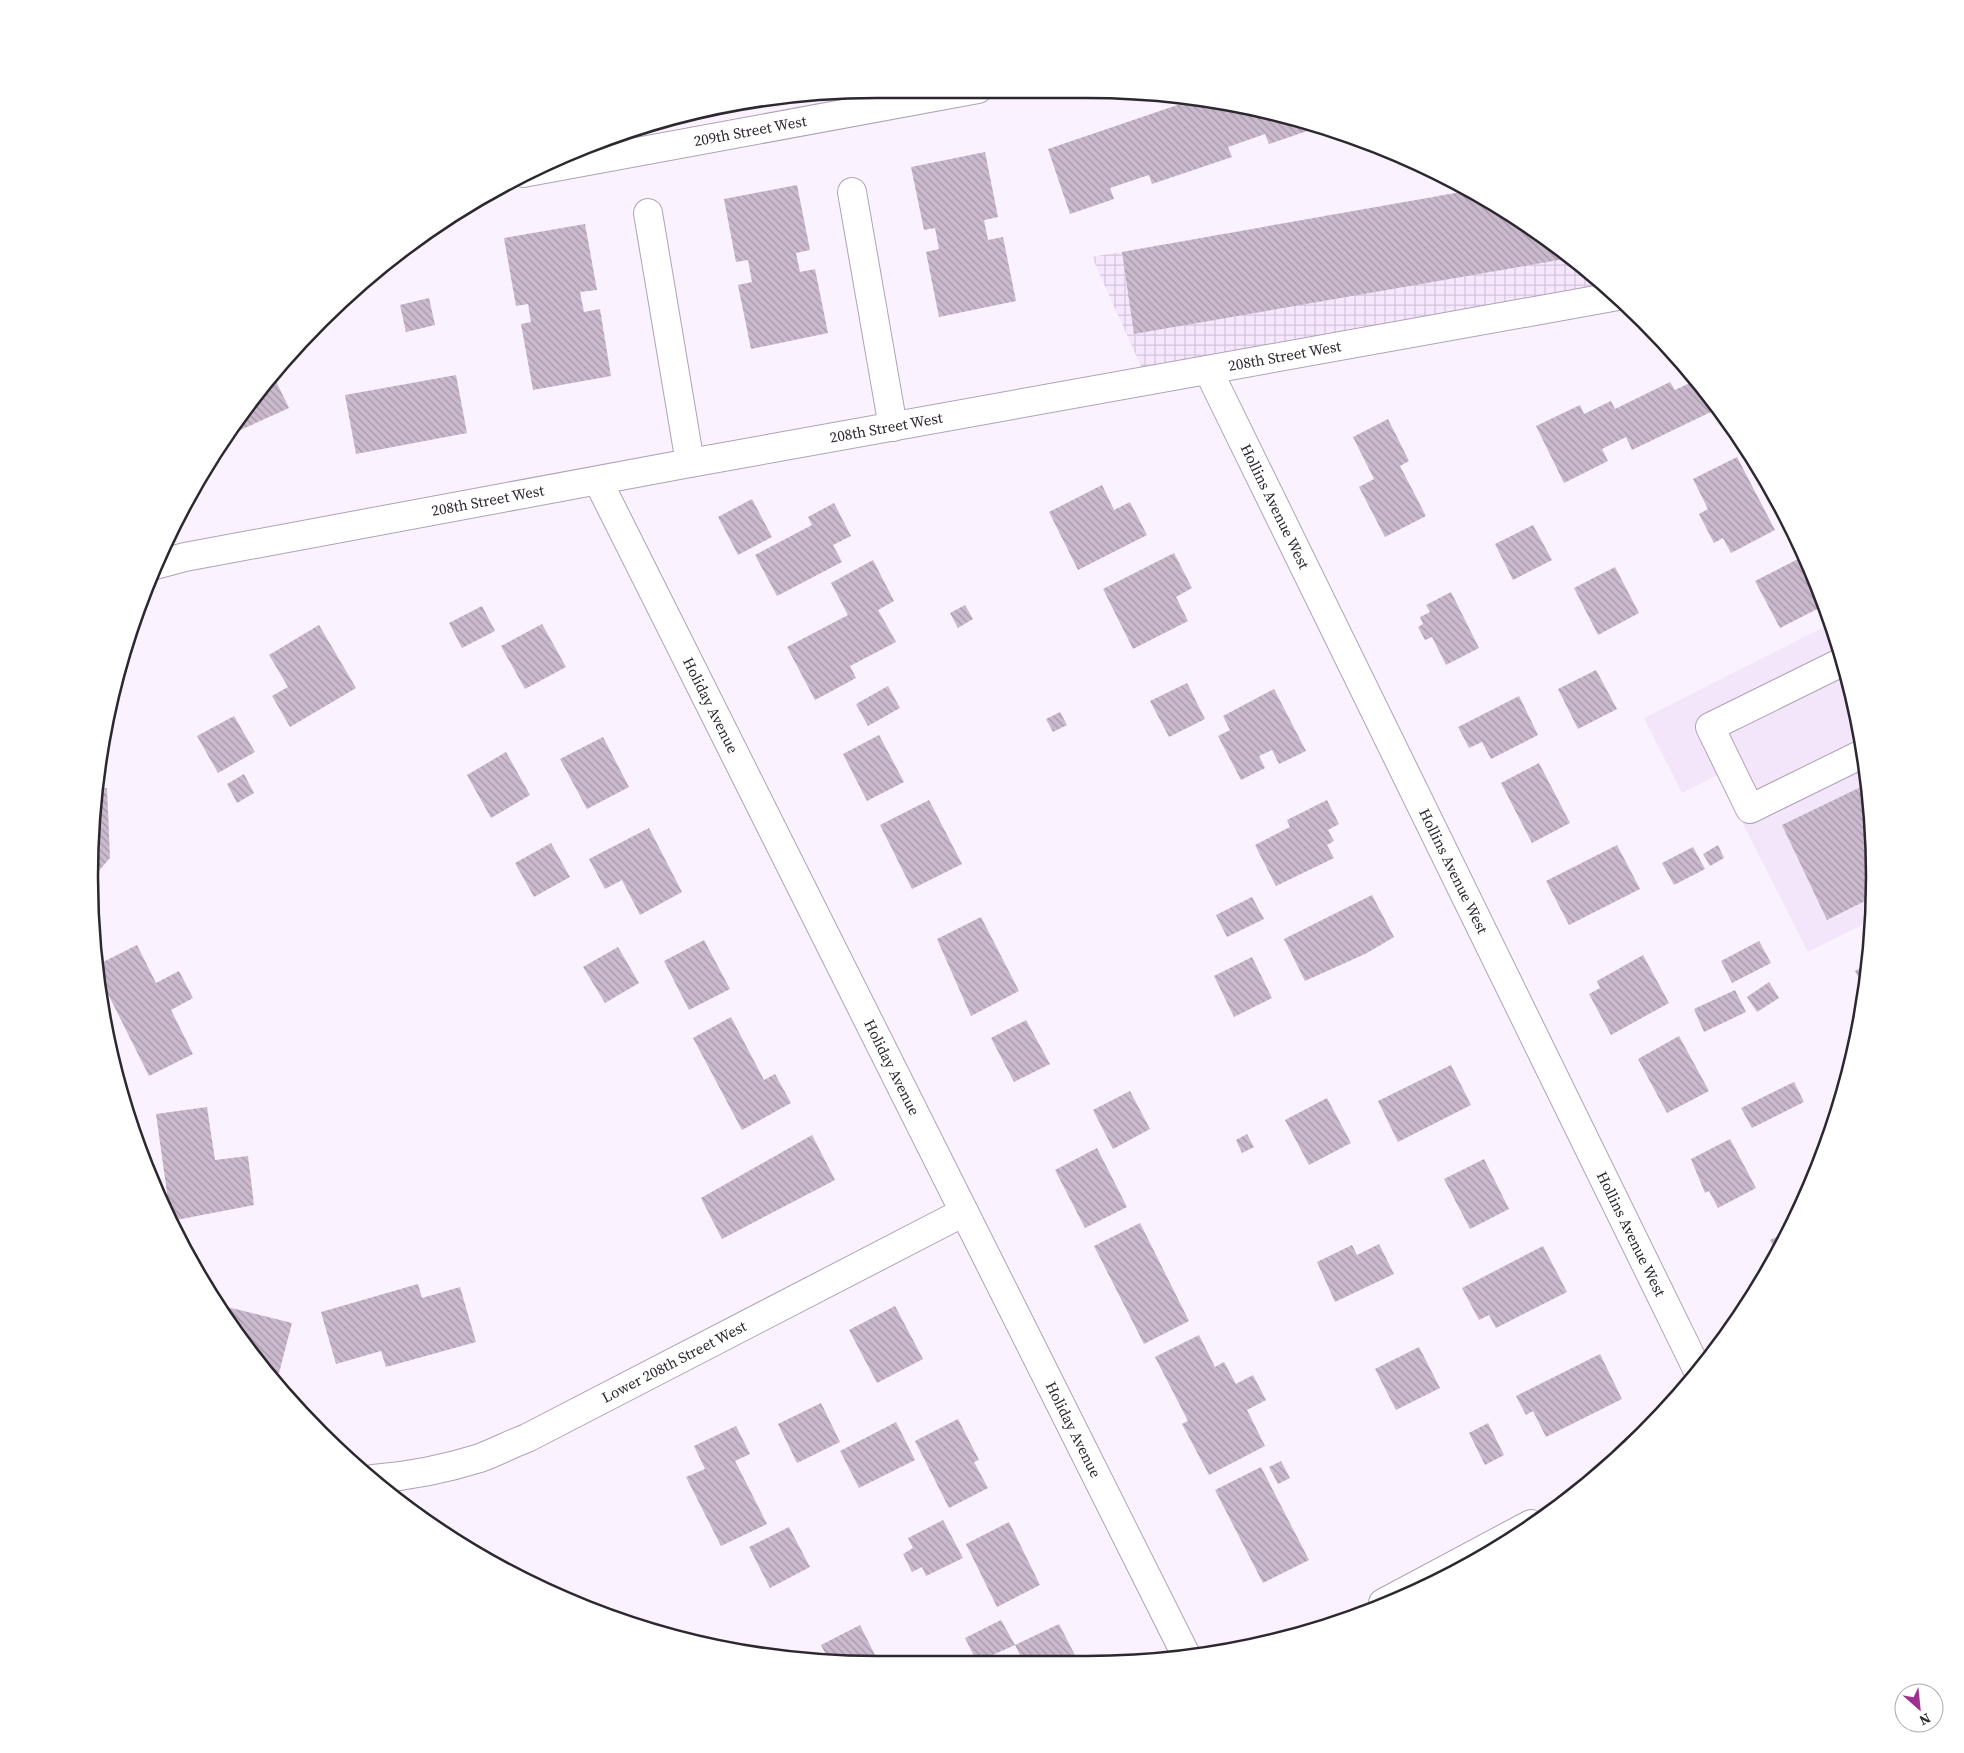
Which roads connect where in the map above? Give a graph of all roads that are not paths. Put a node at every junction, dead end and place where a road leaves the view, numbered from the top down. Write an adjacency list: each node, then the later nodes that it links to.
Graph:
1 (929, 98): 2 (street, 209th Street West)
2 (556, 167)
3 (852, 192): 7 (street)
4 (648, 213): 8 (street)
5 (1608, 298): 6 (street, 208th Street West)
6 (1208, 370): 7 (street, 208th Street West); 14 (street, Hollins Avenue West)
7 (893, 427): 8 (street, 208th Street West)
8 (690, 463): 9 (street, 208th Street West)
9 (598, 481): 10 (street, 208th Street West); 13 (street, Holiday Avenue)
10 (164, 562)
11 (1837, 664): 12 (street)
12 (1857, 756)
13 (964, 1212): 15 (street, Lower 208th Street West); 16 (street, Holiday Avenue)
14 (1695, 1364)
15 (382, 1478)
16 (1183, 1650)

